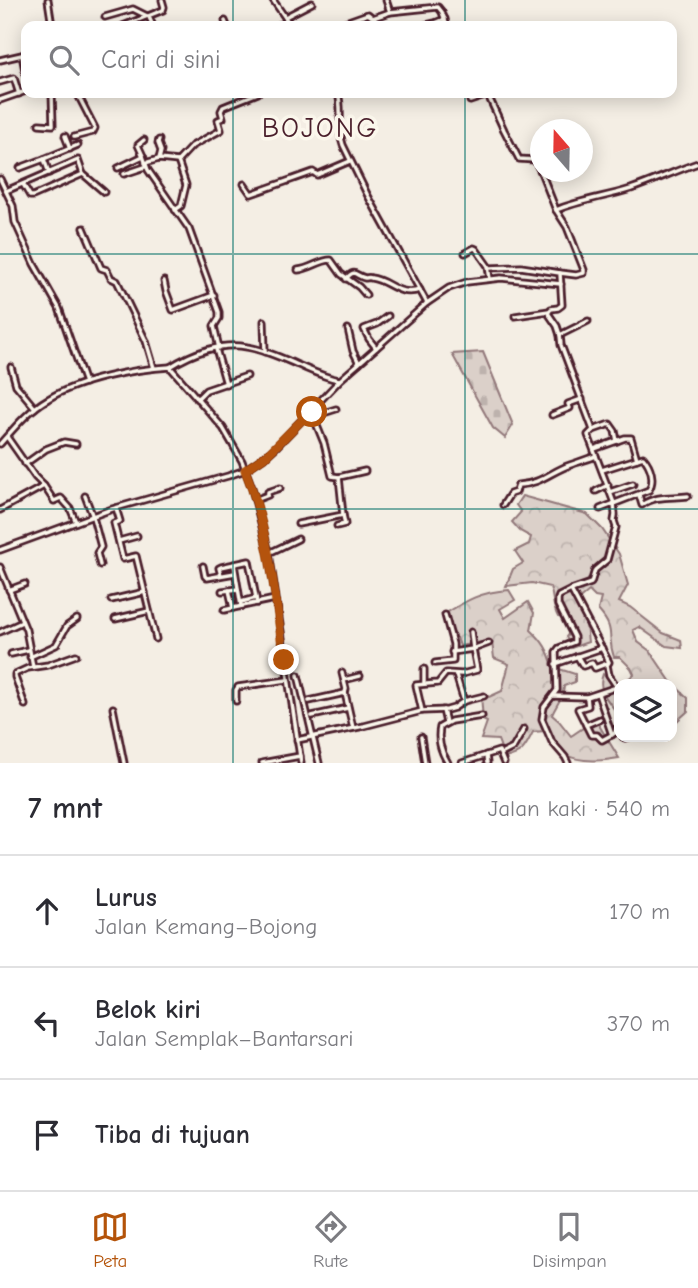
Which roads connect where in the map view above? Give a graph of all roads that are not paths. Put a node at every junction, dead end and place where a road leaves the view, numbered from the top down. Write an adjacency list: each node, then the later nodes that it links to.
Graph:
1 (48, 0): 12 (street)
2 (169, 0): 5 (street)
3 (273, 0): 9 (street)
4 (386, 0): 7 (street)
5 (163, 1): 8 (street)
6 (312, 4): 9 (street)
7 (390, 12): 11 (street); 16 (street)
8 (149, 17): 10 (street); 13 (street); 14 (street)
9 (285, 17): 15 (street)
10 (105, 18)
11 (445, 19): 17 (street)
12 (51, 21)
13 (137, 21)
14 (151, 21)
15 (288, 21)
16 (348, 21)
17 (440, 21)
18 (21, 56): 19 (street)
19 (0, 60)
20 (0, 82): 21 (street)
21 (19, 94): 28 (street)
22 (52, 98): 30 (street)
23 (80, 98): 32 (street)
24 (246, 98): 40 (street)
25 (339, 98): 42 (street)
26 (478, 98): 29 (street)
27 (490, 98): 41 (street)
28 (0, 100)
29 (470, 101)
30 (39, 124)
31 (65, 136): 36 (street)
32 (74, 137)
33 (144, 140): 37 (street)
34 (159, 140): 39 (street)
35 (78, 145): 36 (street)
36 (70, 149): 38 (street)
37 (143, 156): 44 (street); 46 (street)
38 (44, 159): 45 (street); 47 (street)
39 (159, 159): 40 (street); 44 (street)
40 (177, 160): 56 (street)
41 (530, 160)
42 (350, 161): 53 (street); 67 (street)
43 (698, 163): 57 (street)
44 (146, 165): 49 (street); 56 (street)
45 (20, 168)
46 (117, 168)
47 (49, 173): 48 (street); 52 (street)
48 (83, 174): 52 (street); 55 (street)
49 (124, 174)
50 (0, 179): 54 (street)
51 (545, 182): 57 (street)
52 (23, 184): 54 (street)
53 (244, 184)
54 (6, 191): 87 (street)
55 (104, 192)
56 (175, 210): 68 (street)
57 (556, 210): 62 (street)
58 (84, 228): 84 (street)
59 (464, 253): 60 (street)
60 (489, 268): 62 (street); 64 (street)
61 (298, 270): 63 (street)
62 (560, 273): 66 (street)
63 (346, 279): 67 (street); 69 (street)
64 (490, 279): 66 (street); 70 (street)
65 (164, 281): 68 (street)
66 (561, 284): 71 (street)
67 (420, 290): 70 (street)
68 (214, 295): 78 (street)
69 (366, 295)
70 (428, 303): 79 (street)
71 (549, 311): 73 (street); 77 (street)
72 (388, 316): 79 (street)
73 (515, 316)
74 (264, 321): 80 (street)
75 (588, 321): 77 (street)
76 (348, 329): 81 (street)
77 (560, 335): 89 (street)
78 (217, 348): 80 (street); 83 (street); 88 (street)
79 (376, 348): 81 (street)
80 (265, 352): 86 (street)
81 (359, 363): 86 (street)
82 (11, 367): 91 (street)
83 (170, 367): 84 (street); 90 (street)
84 (154, 368): 87 (street)
85 (247, 376): 88 (street)
86 (340, 380): 93 (street)
87 (85, 383): 91 (street)
88 (226, 384): 90 (street)
89 (582, 398): 94 (street); 96 (street)
90 (197, 399): 105 (street)
91 (35, 408): 97 (street)
92 (336, 409): 95 (street)
93 (311, 411): 95 (street); 105 (street)
94 (552, 415)
95 (314, 416): 108 (street)
96 (593, 430): 98 (street); 101 (street)
97 (6, 437): 99 (street); 104 (street)
98 (617, 441): 101 (street); 103 (street)
99 (0, 444)
100 (76, 444): 104 (street)
101 (594, 449): 102 (street)
102 (596, 456): 106 (street); 120 (street)
103 (637, 459): 106 (street); 115 (street)
104 (25, 464): 111 (street)
105 (245, 470): 118 (street); 121 (street)
106 (602, 470): 110 (street)
107 (365, 471): 108 (street)
108 (339, 477): 124 (street)
109 (633, 484): 114 (street)
110 (608, 485): 113 (street); 114 (street)
111 (44, 486): 123 (street); 126 (street)
112 (280, 488): 118 (street)
113 (596, 491)
114 (610, 492): 119 (street)
115 (638, 495): 117 (street); 119 (street)
116 (85, 496): 125 (street)
117 (688, 496)
118 (255, 500): 133 (street)
119 (614, 503): 122 (street); 144 (street)
120 (503, 505)
121 (116, 508): 125 (street); 131 (street)
122 (600, 509)
123 (0, 510)
124 (344, 515): 127 (street); 128 (street)
125 (93, 517): 126 (street); 135 (street)
126 (76, 522): 132 (street)
127 (298, 524)
128 (337, 526)
129 (137, 536): 131 (street)
130 (298, 539): 133 (street)
131 (119, 541): 146 (street)
132 (0, 550)
133 (269, 553): 147 (street)
134 (234, 564): 138 (street); 139 (street); 149 (street)
135 (100, 565)
136 (203, 566): 139 (street)
137 (0, 568): 142 (street)
138 (235, 573): 139 (street); 141 (street)
139 (221, 575)
140 (25, 584): 142 (street)
141 (238, 589): 143 (street); 150 (street)
142 (9, 590): 157 (street)
143 (229, 590): 145 (street); 151 (street)
144 (571, 590): 162 (street); 172 (street)
145 (222, 591)
146 (145, 592): 148 (street); 153 (street)
147 (275, 598): 149 (street); 179 (street)
148 (111, 600)
149 (256, 600): 150 (street)
150 (241, 604): 151 (street)
151 (233, 608): 152 (street)
152 (224, 610)
153 (149, 611): 156 (street); 160 (street)
154 (445, 615): 165 (street)
155 (77, 619): 169 (street)
156 (116, 619)
157 (22, 622): 158 (street); 164 (street)
158 (0, 632)
159 (471, 632): 163 (street)
160 (156, 639)
161 (489, 643): 163 (street)
162 (602, 648): 168 (street); 171 (street)
163 (473, 649): 165 (street); 176 (street)
164 (28, 650): 166 (street); 169 (street)
165 (453, 652): 170 (street)
166 (11, 654)
167 (76, 655): 173 (street)
168 (577, 656): 171 (street); 172 (street)
169 (30, 657): 173 (street)
170 (435, 663)
171 (608, 663): 183 (street)
172 (555, 664): 185 (street)
173 (33, 667): 190 (street)
174 (424, 669): 181 (street)
175 (342, 673): 180 (street)
176 (456, 674): 181 (street); 189 (street)
177 (298, 675): 203 (street)
178 (360, 676): 180 (street)
179 (287, 680): 187 (street); 205 (street)
180 (344, 680): 182 (street)
181 (424, 683): 194 (street)
182 (345, 693): 188 (street); 192 (street)
183 (598, 694): 186 (street); 202 (street)
184 (484, 695): 189 (street)
185 (553, 696): 186 (street); 218 (street)
186 (587, 697): 199 (street)
187 (236, 701)
188 (309, 701)
189 (464, 701): 193 (street)
190 (25, 705)
191 (113, 708): 209 (street)
192 (348, 708): 195 (street); 200 (street)
193 (443, 710): 194 (street); 198 (street)
194 (422, 711): 200 (street)
195 (312, 716)
196 (482, 716): 198 (street)
197 (600, 719): 199 (street)
198 (446, 723): 214 (street)
199 (586, 725): 202 (street)
200 (353, 728): 203 (street)
201 (524, 729): 206 (street)
202 (612, 735)
203 (313, 737): 205 (street); 212 (street)
204 (421, 737): 213 (street)
205 (297, 740): 208 (street)
206 (501, 754): 207 (street); 217 (street)
207 (486, 755): 215 (street); 216 (street)
208 (300, 756): 210 (street); 211 (street)
209 (124, 763)
210 (262, 763)
211 (301, 763)
212 (319, 763)
213 (425, 763)
214 (448, 763)
215 (462, 763)
216 (487, 763)
217 (504, 763)
218 (568, 763)

